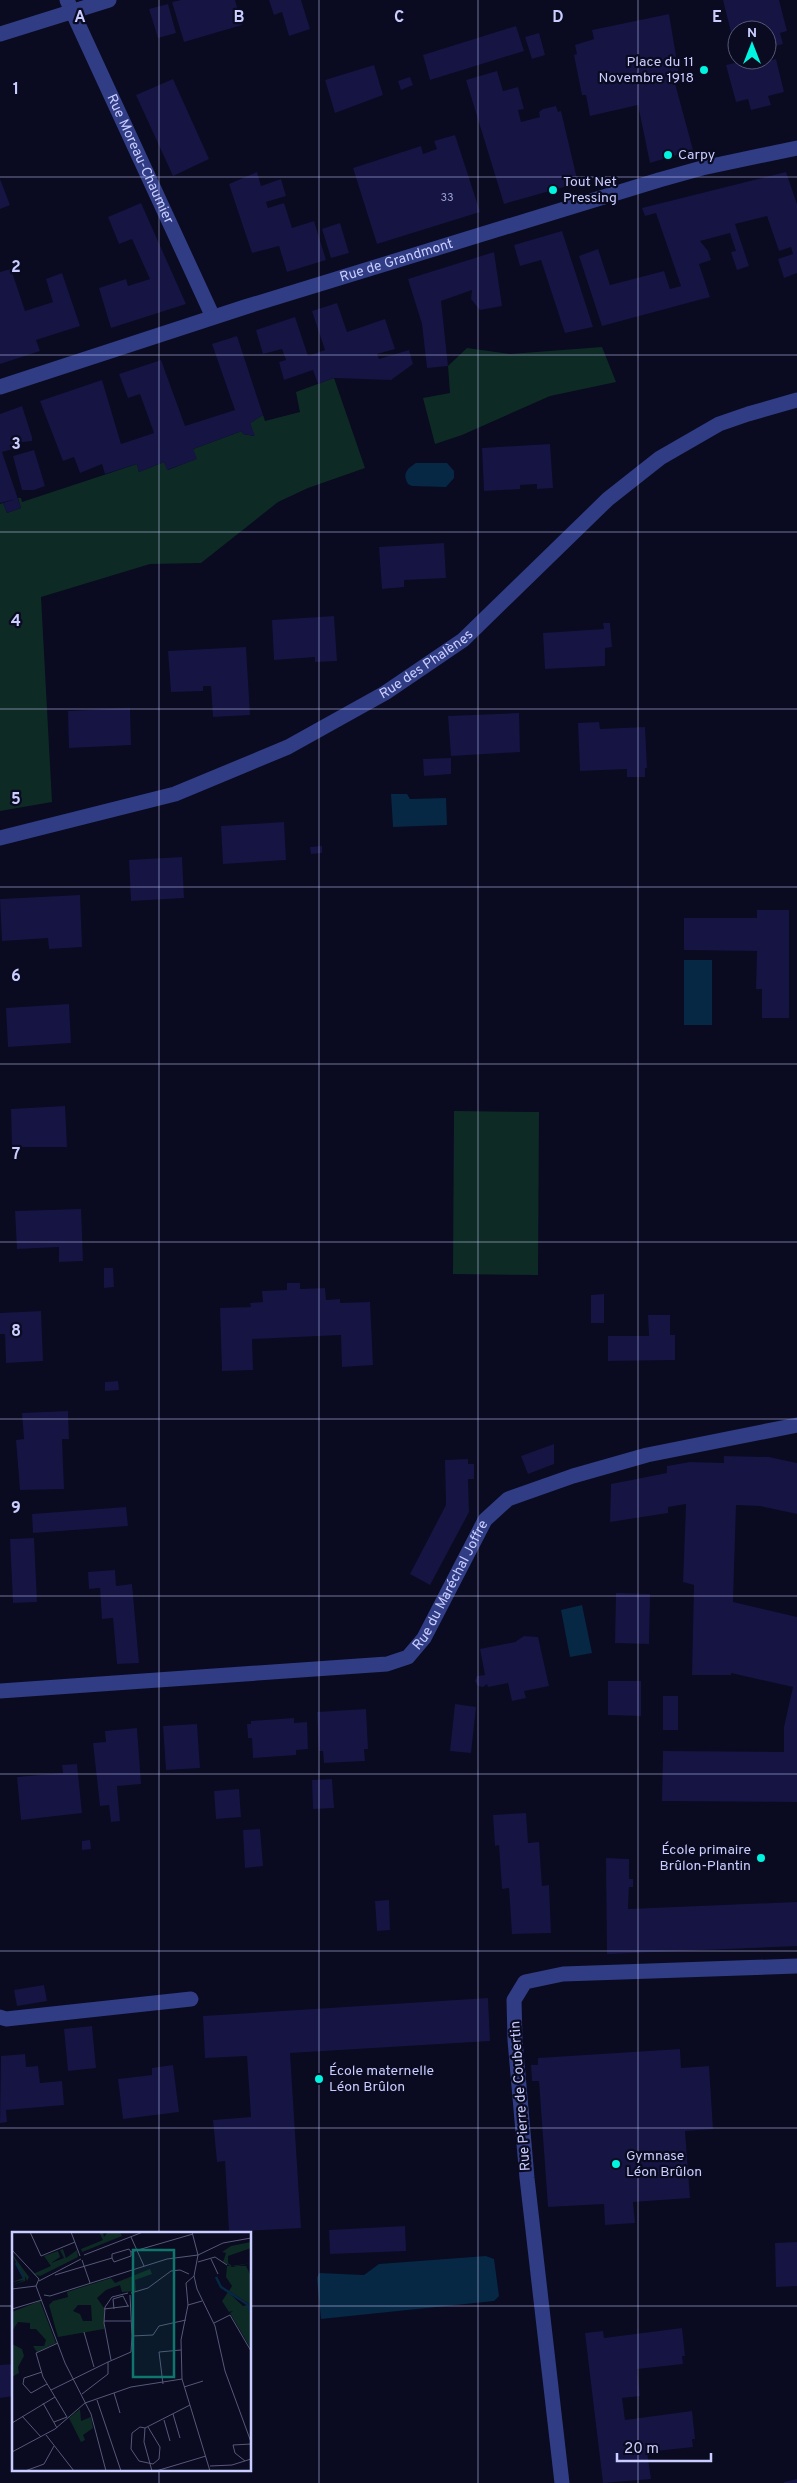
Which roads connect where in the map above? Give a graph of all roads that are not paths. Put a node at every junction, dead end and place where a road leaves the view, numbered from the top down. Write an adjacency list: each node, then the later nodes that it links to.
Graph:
1 (109, 0): 2 (street)
2 (70, 5): 3 (street); 5 (street, Rue Moreau-Chaumier)
3 (0, 34)
4 (797, 148): 5 (street, Rue de Grandmont)
5 (213, 318): 6 (street, Rue de Grandmont)
6 (0, 387)
7 (797, 400): 8 (street, Rue des Phalènes)
8 (0, 838)
9 (797, 1425): 10 (street, Rue du Maréchal Joffre)
10 (0, 1691)
11 (797, 1966): 14 (street, Rue Pierre de Coubertin)
12 (191, 1999): 13 (street)
13 (0, 2017)
14 (562, 2483)

